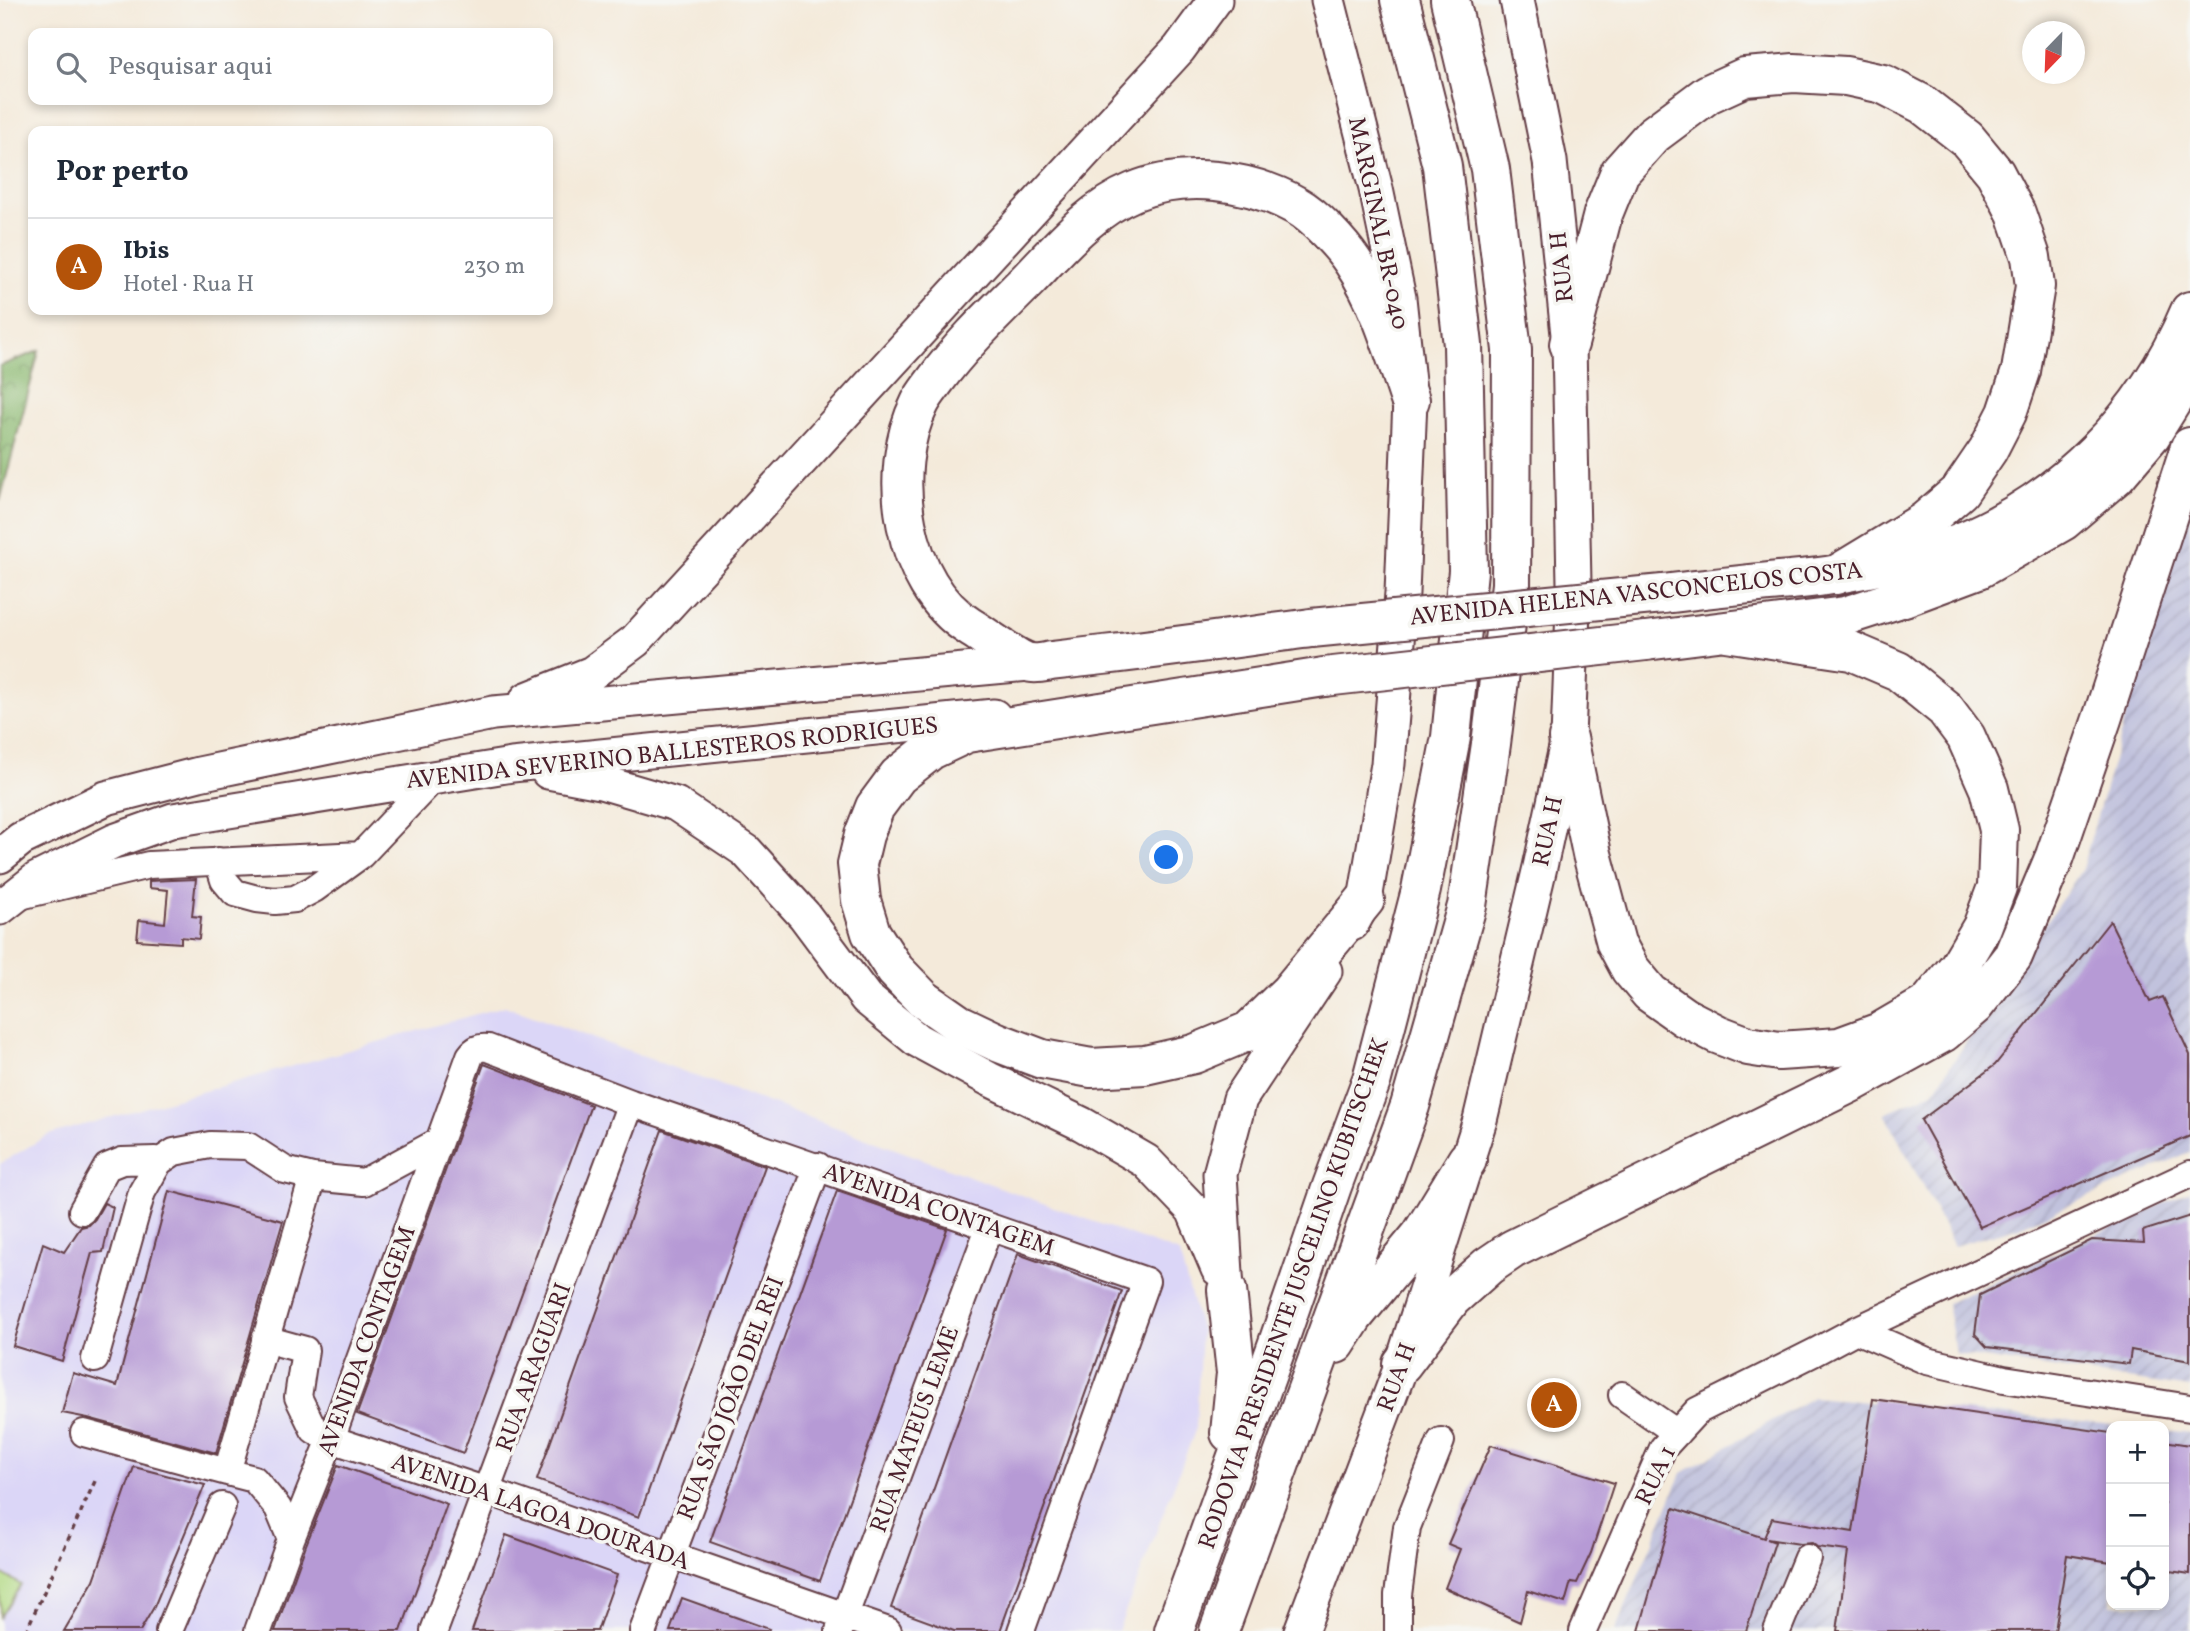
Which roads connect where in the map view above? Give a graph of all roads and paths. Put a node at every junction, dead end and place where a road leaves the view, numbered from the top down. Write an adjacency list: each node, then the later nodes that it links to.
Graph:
1 (1215, 0): 17 (main road)
2 (1328, 0): 9 (main road, MARGINAL BR-040)
3 (1400, 0): 49 (highway, RODOVIA PRESIDENTE JUSCELINO KUBITSCHEK)
4 (1450, 0): 40 (highway, RODOVIA PRESIDENTE JUSCELINO KUBITSCHEK)
5 (1517, 0): 7 (main road, RUA H)
6 (2190, 311): 11 (highway, AVENIDA HELENA VASCONCELOS COSTA)
7 (1569, 344): 11 (highway); 18 (main road, RUA H)
8 (2190, 372): 13 (highway, AVENIDA HELENA VASCONCELOS COSTA)
9 (1410, 400): 14 (highway); 24 (main road, MARGINAL BR-040)
10 (2190, 447): 39 (highway)
11 (1836, 575): 12 (highway, AVENIDA HELENA VASCONCELOS COSTA, bridge)
12 (1311, 628): 14 (highway, AVENIDA SEVERINO BALLESTEROS RODRIGUES)
13 (1726, 632): 15 (highway, AVENIDA HELENA VASCONCELOS COSTA, bridge); 18 (highway)
14 (1029, 664): 17 (main road, AVENIDA SEVERINO BALLESTEROS RODRIGUES)
15 (1324, 677): 16 (highway, AVENIDA SEVERINO BALLESTEROS RODRIGUES)
16 (1209, 694): 19 (main road, AVENIDA SEVERINO BALLESTEROS RODRIGUES); 24 (highway)
17 (493, 713): 22 (main road, AVENIDA SEVERINO BALLESTEROS RODRIGUES)
18 (1568, 738): 28 (main road, RUA H)
19 (512, 765): 20 (main road, AVENIDA SEVERINO BALLESTEROS RODRIGUES); 35 (main road)
20 (435, 777): 21 (lane); 25 (main road, AVENIDA SEVERINO BALLESTEROS RODRIGUES)
21 (361, 855): 23 (lane); 23 (lane)
22 (0, 856)
23 (218, 861): 25 (lane)
24 (1364, 900): 35 (main road, MARGINAL BR-040)
25 (6, 903)
26 (631, 1103): 27 (lane, AVENIDA CONTAGEM); 30 (lane, AVENIDA CONTAGEM); 50 (lane, RUA ARAGUARI)
27 (438, 1142): 32 (lane); 45 (lane, AVENIDA CONTAGEM)
28 (1467, 1160): 39 (main road, RUA H); 40 (highway)
29 (159, 1162): 32 (lane); 33 (lane); 38 (lane)
30 (818, 1166): 34 (lane, AVENIDA CONTAGEM); 53 (lane, RUA SÃO JOÃO DEL REI)
31 (2190, 1174): 36 (lane, RUA 1)
32 (313, 1177): 37 (lane)
33 (82, 1211)
34 (989, 1228): 55 (lane, RUA MATEUS LEME); 62 (lane, AVENIDA CONTAGEM)
35 (1227, 1290): 49 (highway)
36 (1856, 1330): 42 (lane); 44 (lane, RUA 1)
37 (265, 1339): 45 (lane, AVENIDA LAGOA DOURADA); 47 (lane)
38 (95, 1359)
39 (1402, 1364): 65 (main road, RUA H)
40 (1305, 1393): 64 (highway, RODOVIA PRESIDENTE JUSCELINO KUBITSCHEK)
41 (1622, 1395): 44 (lane)
42 (2190, 1408)
43 (84, 1433): 47 (lane)
44 (1677, 1433): 67 (lane, RUA 1)
45 (331, 1439): 50 (lane, AVENIDA LAGOA DOURADA); 52 (lane, AVENIDA CONTAGEM)
46 (1440, 1441): 66 (lane)
47 (227, 1472): 52 (lane)
48 (96, 1479): 56 (path)
49 (1225, 1488): 63 (highway, RODOVIA PRESIDENTE JUSCELINO KUBITSCHEK)
50 (487, 1491): 53 (lane, AVENIDA LAGOA DOURADA); 59 (lane, RUA ARAGUARI)
51 (222, 1506): 57 (lane)
52 (292, 1539): 58 (lane, AVENIDA CONTAGEM)
53 (671, 1555): 55 (lane, AVENIDA LAGOA DOURADA); 60 (lane, RUA SÃO JOÃO DEL REI)
54 (1807, 1558): 68 (lane)
55 (842, 1623): 61 (lane, AVENIDA LAGOA DOURADA)
56 (26, 1631)
57 (169, 1631)
58 (258, 1631)
59 (434, 1631)
60 (643, 1631)
61 (888, 1631)
62 (1021, 1631)
63 (1174, 1631)
64 (1219, 1631)
65 (1301, 1631)
66 (1398, 1631)
67 (1583, 1631)
68 (1777, 1631)

